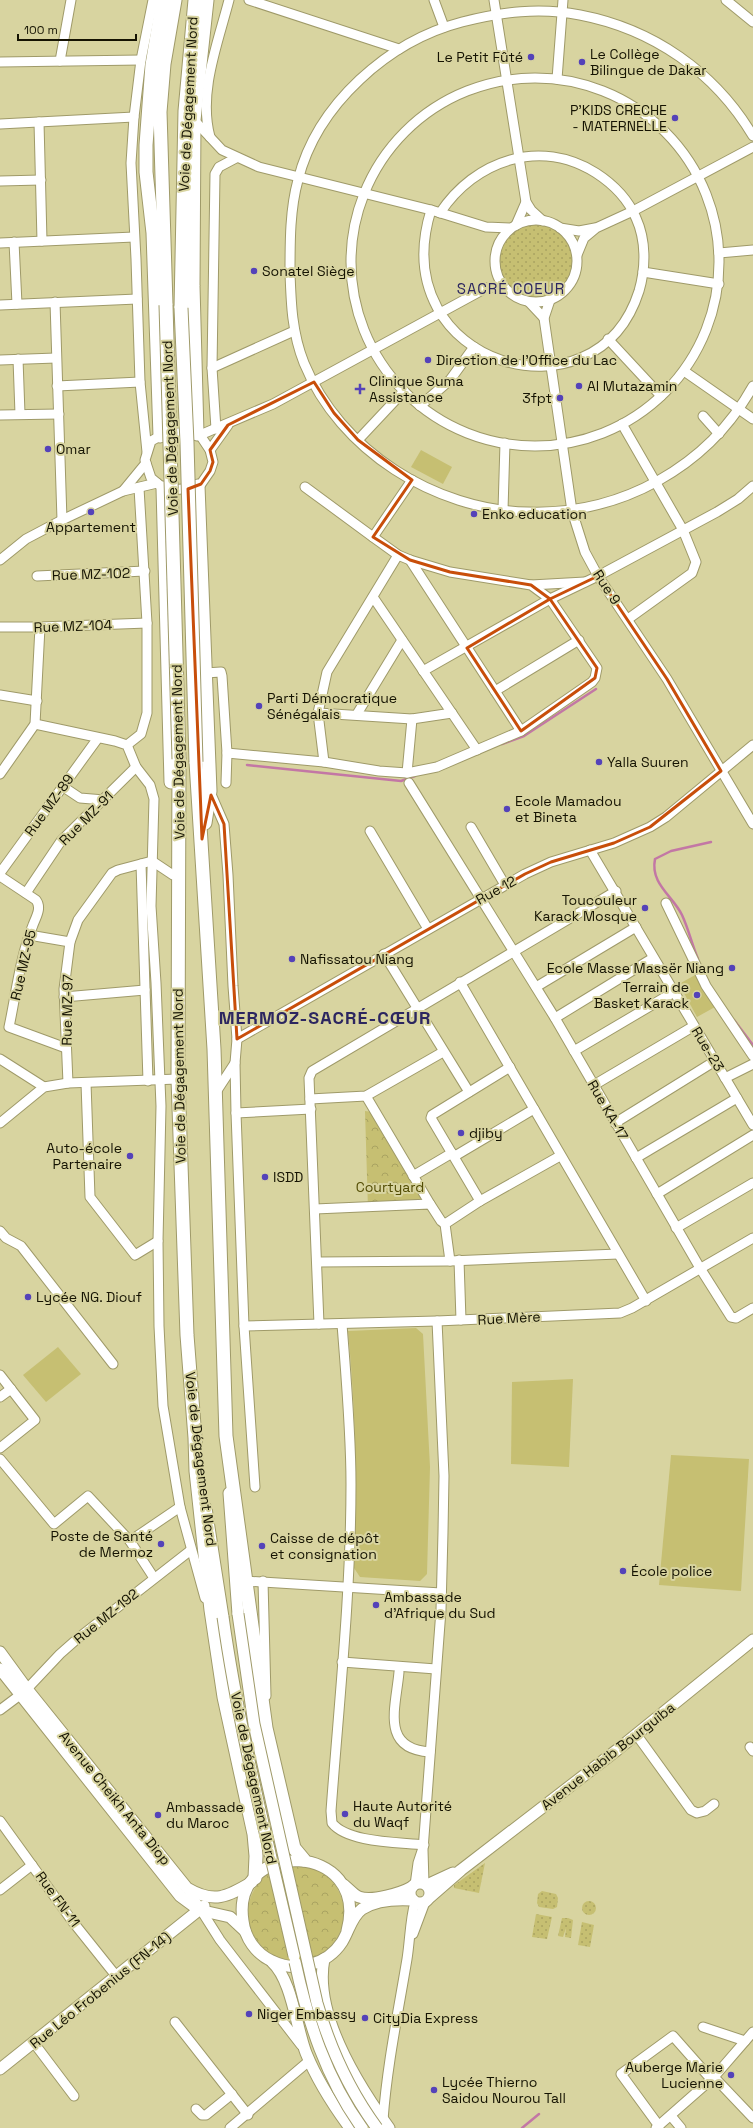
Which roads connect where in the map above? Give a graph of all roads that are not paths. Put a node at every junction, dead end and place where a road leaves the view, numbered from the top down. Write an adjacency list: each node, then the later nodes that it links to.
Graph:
1 (72, 0): 19 (street)
2 (153, 0): 18 (street)
3 (163, 0): 42 (highway)
4 (175, 0): 30 (highway, Voie de Dégagement Nord)
5 (195, 0): 37 (highway, Voie de Dégagement Nord)
6 (206, 0): 24 (highway)
7 (229, 0): 28 (street)
8 (249, 0): 17 (street)
9 (434, 0): 16 (street)
10 (494, 0): 14 (street)
11 (563, 0): 13 (street)
12 (726, 0): 15 (street)
13 (563, 11): 14 (street); 21 (street); 27 (street)
14 (497, 13): 16 (street); 22 (street)
15 (753, 22)
16 (444, 26): 17 (street)
17 (399, 49): 34 (street)
18 (141, 60): 19 (street); 23 (street)
19 (60, 61): 20 (street)
20 (0, 62)
21 (557, 79): 22 (street); 33 (street)
22 (506, 80): 32 (street); 38 (street)
23 (134, 118): 25 (street); 49 (street)
24 (194, 120): 28 (street); 54 (highway)
25 (39, 122): 26 (street); 35 (street)
26 (0, 124)
27 (753, 136)
28 (211, 140): 31 (street)
29 (753, 147): 33 (street)
30 (160, 152): 42 (highway); 176 (highway, Voie de Dégagement Nord, bridge)
31 (236, 158): 34 (street); 79 (street)
32 (518, 158): 39 (street); 41 (street); 43 (street)
33 (698, 176): 41 (street); 56 (street)
34 (298, 177): 38 (street); 71 (street)
35 (41, 180): 36 (street); 50 (street)
36 (0, 181)
37 (182, 187): 54 (highway); 165 (highway, Voie de Dégagement Nord, bridge)
38 (363, 193): 40 (street); 74 (street)
39 (526, 202): 44 (street); 45 (street)
40 (431, 210): 43 (street); 69 (street)
41 (633, 211): 48 (street); 59 (street)
42 (152, 212): 99 (highway)
43 (440, 213): 47 (street)
44 (542, 221): 45 (street); 46 (street)
45 (514, 227): 47 (street); 53 (street)
46 (559, 227): 48 (street); 57 (street)
47 (486, 228): 53 (street)
48 (596, 228): 57 (street)
49 (134, 237): 50 (street); 63 (street)
50 (42, 241): 51 (street)
51 (14, 242): 52 (street); 67 (street)
52 (0, 243)
53 (498, 244): 58 (street)
54 (194, 250): 98 (highway)
55 (753, 250): 56 (street)
56 (720, 253): 60 (street)
57 (577, 255): 64 (street)
58 (496, 272): 61 (street); 62 (street)
59 (643, 272): 60 (street); 72 (street)
60 (718, 284): 80 (street)
61 (502, 285): 62 (street); 66 (street)
62 (486, 288): 69 (street)
63 (136, 299): 65 (street); 81 (street)
64 (550, 300): 66 (street); 70 (street, Rue 9)
65 (54, 302): 67 (street); 75 (street)
66 (529, 302): 70 (street)
67 (17, 304): 68 (street)
68 (0, 305)
69 (440, 314): 73 (street); 74 (street)
70 (544, 318): 78 (street, Rue 9)
71 (294, 331): 79 (street); 82 (street)
72 (608, 339): 78 (street); 86 (street)
73 (474, 347): 78 (street); 87 (street)
74 (373, 350): 82 (street); 85 (street)
75 (56, 358): 76 (street); 83 (street)
76 (18, 359): 77 (street); 90 (street)
77 (0, 360)
78 (551, 366): 102 (street, Rue 9)
79 (212, 368): 96 (street)
80 (684, 371): 86 (street); 88 (street)
81 (140, 382): 83 (street); 104 (street)
82 (314, 382): 95 (street); 100 (street)
83 (58, 386): 91 (street)
84 (753, 386): 88 (street)
85 (404, 392): 87 (street); 100 (street)
86 (661, 396): 94 (street)
87 (420, 406): 101 (street)
88 (740, 409): 93 (street); 97 (street)
89 (0, 414): 90 (street)
90 (20, 414): 91 (street)
91 (59, 414): 116 (street)
92 (703, 416): 97 (street)
93 (753, 419)
94 (622, 424): 102 (street); 107 (street)
95 (228, 425): 96 (street); 103 (street)
96 (216, 429): 98 (street)
97 (718, 434): 107 (street)
98 (199, 435): 99 (street); 103 (street)
99 (160, 436): 104 (street)
100 (358, 440): 106 (street)
101 (506, 443): 102 (street); 114 (street)
102 (561, 444): 115 (street, Rue 9)
103 (210, 450): 109 (street)
104 (147, 452): 105 (street)
105 (146, 463): 108 (street); 113 (street)
106 (412, 480): 114 (street); 118 (street)
107 (656, 483): 115 (street); 117 (street)
108 (160, 486): 109 (street); 111 (street); 170 (highway)
109 (198, 486): 137 (highway)
110 (753, 486): 117 (street)
111 (138, 488): 113 (street); 122 (street)
112 (305, 488): 118 (street)
113 (123, 491): 116 (street)
114 (503, 510): 115 (street)
115 (572, 511): 124 (street, Rue 9)
116 (62, 520): 120 (street)
117 (683, 530): 124 (street); 129 (street)
118 (373, 537): 119 (street)
119 (398, 555): 121 (street); 127 (street)
120 (1, 556)
121 (410, 560): 126 (street); 135 (street)
122 (145, 571): 123 (street, Rue MZ-102); 130 (street)
123 (37, 576)
124 (598, 576): 125 (street); 129 (street, Rue 9)
125 (586, 582): 126 (street); 128 (street)
126 (531, 585): 128 (street)
127 (373, 597): 133 (street); 142 (street)
128 (550, 599): 134 (street); 135 (street)
129 (628, 619): 154 (street, Rue 9)
130 (147, 623): 132 (street, Rue MZ-104); 148 (street)
131 (0, 627): 132 (street, Rue MZ-104)
132 (40, 627): 140 (street)
133 (402, 640): 136 (street); 143 (street)
134 (579, 640): 138 (street); 146 (street)
135 (466, 648): 136 (street); 138 (street)
136 (423, 671): 141 (street)
137 (205, 673): 151 (street); 160 (highway)
138 (495, 691): 146 (street)
139 (0, 695): 140 (street)
140 (37, 701): 145 (street)
141 (452, 713): 144 (street); 150 (street)
142 (318, 714): 143 (street); 152 (street)
143 (357, 714): 144 (street)
144 (412, 719): 155 (street)
145 (35, 724): 147 (street); 156 (street)
146 (520, 730): 150 (street)
147 (98, 738): 148 (street); 159 (street, Rue MZ-89)
148 (127, 745): 153 (street)
149 (753, 745): 154 (street, Rue 12)
150 (477, 750): 155 (street)
151 (227, 753): 152 (street); 157 (street)
152 (324, 762): 155 (street)
153 (136, 767): 161 (street, Rue MZ-91); 167 (street)
154 (721, 771): 162 (street, Rue 9); 166 (street, Rue 12)
155 (407, 773)
156 (0, 774)
157 (226, 783)
158 (409, 783): 174 (street, Rue KA-17)
159 (62, 786): 161 (street); 169 (street, Rue MZ-89)
160 (210, 791): 165 (highway); 192 (street)
161 (104, 800): 173 (street, Rue MZ-91)
162 (753, 824)
163 (471, 826): 171 (street)
164 (370, 831): 178 (street)
165 (202, 839): 210 (highway, Voie de Dégagement Nord)
166 (590, 850): 171 (street, Rue 12); 172 (street, Rue-23)
167 (152, 861): 168 (street, Rue MZ-97); 170 (street); 204 (street)
168 (141, 864): 180 (street, Rue MZ-97); 186 (street)
169 (0, 874): 173 (street)
170 (173, 875): 176 (highway)
171 (505, 885): 174 (street, Rue 12)
172 (616, 891): 177 (street, Rue-23); 181 (street)
173 (26, 893): 179 (street, Rue MZ-95)
174 (482, 898): 178 (street, Rue 12); 181 (street, Rue KA-17)
175 (666, 903): 196 (street)
176 (180, 909): 203 (highway, Voie de Dégagement Nord)
177 (636, 927): 183 (street, Rue-23); 185 (street)
178 (428, 929): 182 (street, Rue 12)
179 (29, 935): 180 (street); 193 (street, Rue MZ-95)
180 (70, 942): 188 (street, Rue MZ-97)
181 (515, 951): 184 (street); 185 (street, Rue KA-17)
182 (384, 954): 189 (street); 192 (street, Rue 12)
183 (653, 958): 187 (street, Rue-23); 190 (street)
184 (460, 982): 189 (street); 201 (street)
185 (536, 987): 190 (street, Rue KA-17)
186 (145, 990): 188 (street); 205 (street)
187 (674, 992): 191 (street, Rue-23); 194 (street)
188 (64, 997): 193 (street, Rue MZ-97)
189 (416, 1009): 195 (street); 214 (street)
190 (555, 1018): 194 (street, Rue KA-17)
191 (694, 1026): 198 (street, Rue-23); 208 (street)
192 (238, 1039): 199 (street)
193 (66, 1048): 206 (street, Rue MZ-97)
194 (574, 1051): 208 (street, Rue KA-17)
195 (443, 1052): 211 (street); 212 (street)
196 (753, 1056)
197 (0, 1060): 209 (street)
198 (715, 1062): 202 (street, Rue-23); 219 (street)
199 (235, 1063): 210 (street); 217 (street)
200 (753, 1064): 202 (street)
201 (510, 1067): 211 (street); 216 (street)
202 (725, 1078): 213 (street, Rue-23)
203 (178, 1079): 204 (street); 253 (highway, Voie de Dégagement Nord)
204 (159, 1080): 205 (street); 235 (street)
205 (148, 1081): 207 (street)
206 (68, 1083): 207 (street); 209 (street)
207 (86, 1083): 235 (street)
208 (594, 1086): 219 (street, Rue KA-17)
209 (44, 1087): 218 (street)
210 (216, 1092): 252 (highway, Voie de Dégagement Nord)
211 (468, 1092): 222 (street)
212 (366, 1096): 214 (street); 225 (street)
213 (737, 1098): 220 (street, Rue-23); 224 (street)
214 (310, 1099): 215 (street)
215 (311, 1109): 217 (street); 230 (street)
216 (534, 1109): 222 (street); 223 (street)
217 (236, 1113): 247 (street)
218 (0, 1123)
219 (615, 1123): 224 (street, Rue KA-17)
220 (753, 1125)
221 (753, 1135): 227 (street)
222 (454, 1155): 225 (street); 228 (street)
223 (560, 1156): 228 (street); 236 (street)
224 (636, 1158): 227 (street, Rue KA-17)
225 (413, 1176): 229 (street)
226 (753, 1183): 232 (street)
227 (657, 1194): 232 (street, Rue KA-17)
228 (480, 1201): 231 (street)
229 (430, 1204): 230 (street); 231 (street)
230 (315, 1209): 239 (street)
231 (445, 1224): 238 (street)
232 (676, 1228): 240 (street, Rue KA-17)
233 (0, 1231): 248 (street)
234 (753, 1238): 240 (street, Rue Mère)
235 (158, 1241): 257 (street)
236 (618, 1254): 237 (street); 241 (street)
237 (459, 1260): 238 (street); 243 (street)
238 (450, 1261): 239 (street)
239 (318, 1262): 245 (street)
240 (700, 1268): 241 (street, Rue Mère); 242 (street, Rue KA-17)
241 (646, 1301): 243 (street, Rue Mère)
242 (752, 1311)
243 (461, 1320): 244 (street, Rue Mère)
244 (437, 1321): 246 (street, Rue Mère); 264 (street)
245 (319, 1324): 246 (street, Rue Mère); 247 (street, Rue Mère)
246 (342, 1324): 263 (street)
247 (244, 1326): 256 (street)
248 (113, 1364)
249 (0, 1375): 250 (street)
250 (11, 1389): 251 (street); 254 (street)
251 (0, 1397)
252 (226, 1436): 261 (highway); 309 (main road, Voie de Dégagement Nord, bridge)
253 (195, 1438): 265 (highway); 313 (main road, Voie de Dégagement Nord, bridge)
254 (2, 1443)
255 (0, 1459): 258 (street)
256 (255, 1487)
257 (180, 1507): 258 (street); 259 (street)
258 (130, 1541): 260 (street)
259 (191, 1550): 260 (street, Rue MZ-192); 265 (street)
260 (154, 1578): 272 (street, Rue MZ-192)
261 (245, 1581): 262 (street); 274 (highway)
262 (263, 1581): 263 (street); 274 (street)
263 (348, 1586): 264 (street); 268 (street)
264 (441, 1593): 270 (street)
265 (210, 1610): 283 (highway)
266 (753, 1641): 275 (main road, Avenue Habib Bourguiba)
267 (0, 1652): 272 (main road, Avenue Cheikh Anta Diop)
268 (342, 1662): 270 (street); 279 (street)
269 (0, 1669): 272 (main road, Avenue Cheikh Anta Diop)
270 (436, 1669): 276 (street)
271 (399, 1672): 276 (street)
272 (24, 1692): 273 (street, Rue MZ-192); 286 (main road, Avenue Cheikh Anta Diop); 290 (main road, Avenue Cheikh Anta Diop)
273 (0, 1710)
274 (266, 1728): 280 (highway)
275 (636, 1734): 277 (street); 282 (main road, Avenue Habib Bourguiba)
276 (430, 1752): 279 (street)
277 (714, 1804)
278 (0, 1821): 281 (street, Rue FN-11)
279 (423, 1847): 285 (street)
280 (304, 1860): 283 (main road); 284 (main road)
281 (32, 1865): 287 (street); 295 (street, Rue FN-11)
282 (461, 1870): 285 (main road); 289 (main road)
283 (254, 1880): 288 (main road); 291 (main road)
284 (339, 1881): 285 (main road); 292 (main road)
285 (419, 1885): 289 (main road); 289 (main road)
286 (187, 1888): 288 (main road, Avenue Cheikh Anta Diop); 290 (street)
287 (0, 1890)
288 (217, 1898): 290 (main road, Rue Léo Frobenius (FN-14))
289 (421, 1900): 292 (main road); 309 (street)
290 (199, 1910): 291 (main road, Avenue Cheikh Anta Diop); 295 (main road, Rue Léo Frobenius (FN-14)); 300 (street)
291 (245, 1931): 294 (main road)
292 (347, 1931): 293 (main road)
293 (324, 1959): 294 (main road); 309 (main road)
294 (270, 1960): 300 (main road)
295 (117, 1977): 299 (main road, Rue Léo Frobenius (FN-14))
296 (175, 2022): 303 (street)
297 (703, 2027): 298 (street)
298 (751, 2036): 302 (street)
299 (34, 2043): 301 (main road, Rue Léo Frobenius (FN-14)); 304 (street)
300 (307, 2056): 306 (street); 312 (main road)
301 (0, 2069)
302 (712, 2078): 307 (street); 308 (street); 310 (street)
303 (232, 2094): 305 (street); 306 (street)
304 (74, 2096)
305 (196, 2109)
306 (248, 2115): 311 (street)
307 (671, 2116): 310 (street); 314 (street)
308 (753, 2118)
309 (383, 2126)
310 (657, 2127)
311 (230, 2128)
312 (350, 2128)
313 (362, 2128)
314 (681, 2128)

